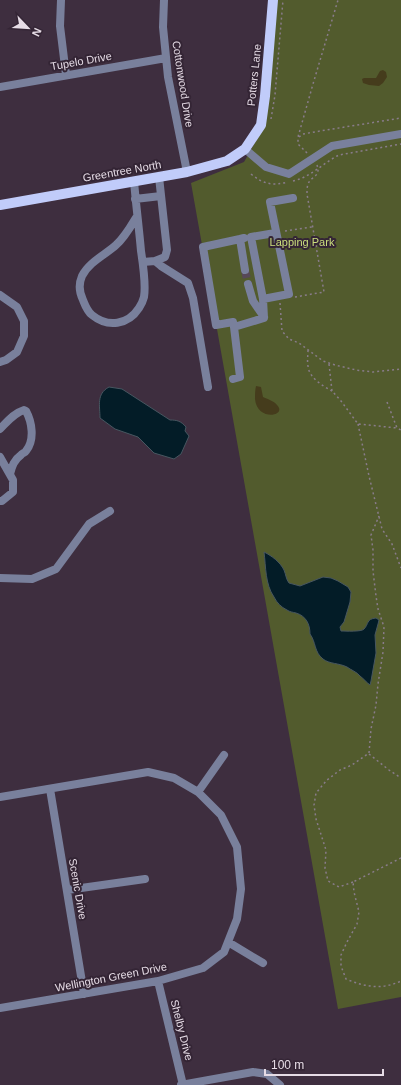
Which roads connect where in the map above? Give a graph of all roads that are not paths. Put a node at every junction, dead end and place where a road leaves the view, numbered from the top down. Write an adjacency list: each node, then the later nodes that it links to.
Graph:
1 (61, 0): 5 (street)
2 (164, 0): 4 (street, Cottonwood Drive)
3 (273, 0): 8 (main road, Potters Lane)
4 (166, 58): 5 (street, Tupelo Drive); 9 (street, Cottonwood Drive)
5 (66, 75): 6 (street, Tupelo Drive)
6 (0, 87)
7 (401, 134): 8 (street)
8 (245, 148): 9 (main road, Greentree North)
9 (187, 172): 10 (main road, Greentree North)
10 (159, 177): 11 (main road, Greentree North); 12 (street)
11 (134, 181): 14 (street); 15 (main road, Greentree North)
12 (161, 196): 14 (street); 20 (street)
13 (293, 198): 17 (street)
14 (135, 199): 16 (street)
15 (0, 205)
16 (138, 216): 21 (street); 21 (street)
17 (275, 233): 18 (street); 25 (street)
18 (251, 237): 19 (street); 25 (street)
19 (240, 239): 22 (street); 27 (street)
20 (155, 260): 21 (street); 30 (street)
21 (143, 262)
22 (245, 270)
23 (248, 284): 26 (street)
24 (0, 295): 28 (street)
25 (263, 299): 26 (street)
26 (264, 318): 27 (street)
27 (234, 327): 29 (street)
28 (0, 362)
29 (233, 379)
30 (208, 387)
31 (0, 429): 33 (street)
32 (0, 457): 33 (street)
33 (10, 474): 34 (street)
34 (0, 501)
35 (110, 511): 36 (street)
36 (0, 578)
37 (224, 755): 39 (street)
38 (50, 789): 39 (street, Wellington Green Drive); 40 (street, Wellington Green Drive); 42 (street, Scenic Drive)
39 (198, 792): 43 (street, Wellington Green Drive)
40 (0, 797)
41 (145, 879): 42 (street)
42 (67, 890): 46 (street, Scenic Drive)
43 (228, 942): 44 (street); 45 (street, Wellington Green Drive)
44 (262, 963)
45 (158, 981): 46 (street, Wellington Green Drive); 48 (street, Shelby Drive)
46 (84, 994): 47 (street, Wellington Green Drive)
47 (0, 1008)
48 (182, 1085): 49 (street)
49 (280, 1085)

